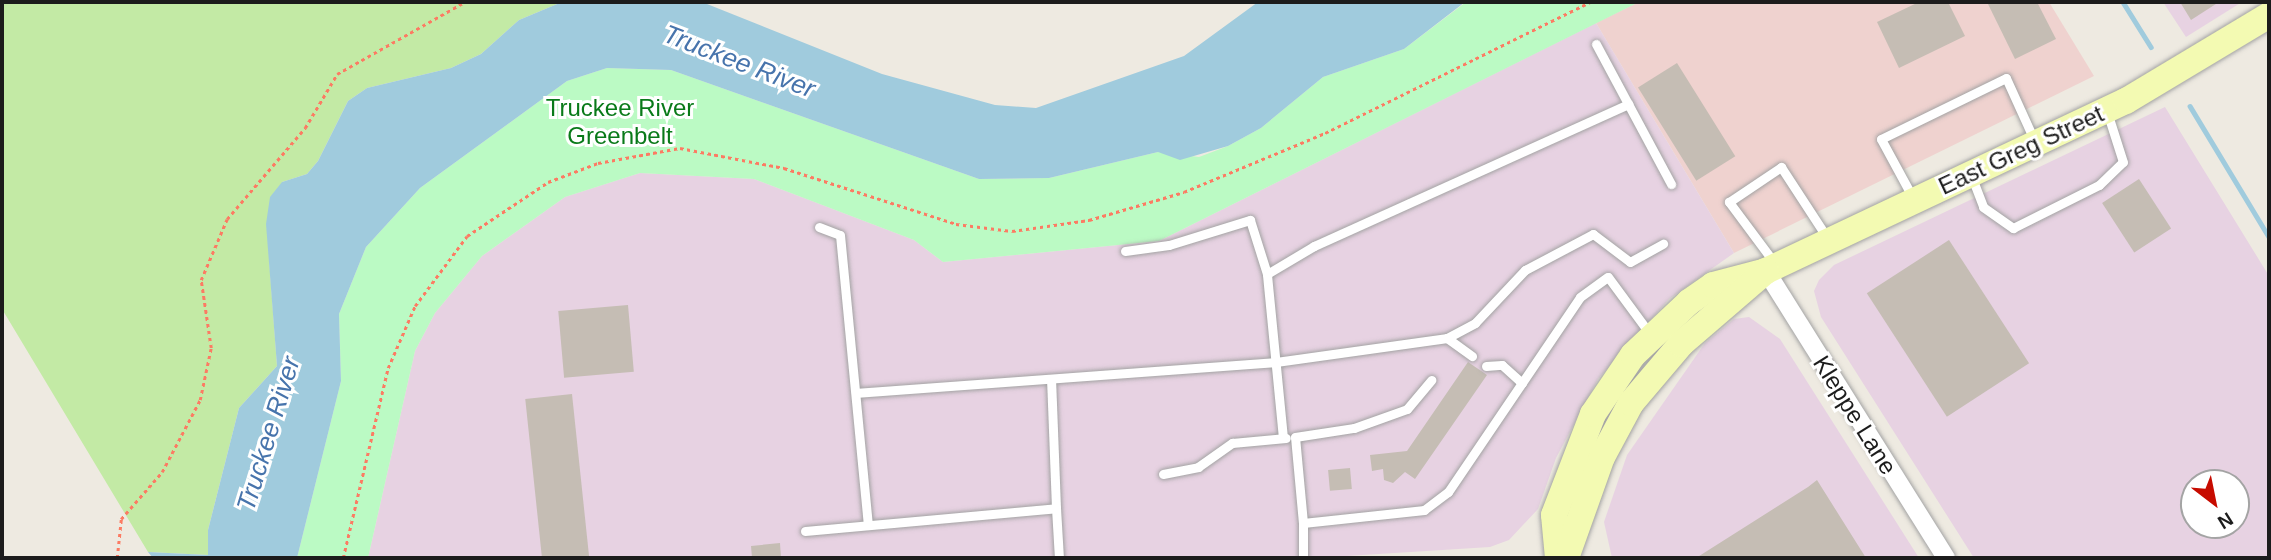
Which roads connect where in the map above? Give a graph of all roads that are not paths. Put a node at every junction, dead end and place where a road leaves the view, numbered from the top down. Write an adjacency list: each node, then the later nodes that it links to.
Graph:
1 (2269, 15): 4 (main road, East Greg Street)
2 (1596, 44): 3 (lane)
3 (1628, 104): 7 (lane); 14 (lane)
4 (2107, 110): 5 (main road, East Greg Street); 6 (lane)
5 (2036, 144): 6 (main road, East Greg Street); 8 (lane)
6 (1970, 175): 8 (main road, East Greg Street)
7 (1671, 184)
8 (1914, 201): 10 (main road, East Greg Street)
9 (819, 227): 23 (lane)
10 (1829, 241): 13 (main road, East Greg Street); 13 (lane)
11 (1663, 244): 16 (lane)
12 (1125, 250): 14 (lane)
13 (1771, 269): 15 (main road, East Greg Street); 34 (main road, East Greg Street); 35 (street, Kleppe Lane)
14 (1267, 274): 18 (lane)
15 (1651, 335): 22 (lane); 33 (main road, East Greg Street)
16 (1447, 338): 17 (lane); 18 (lane)
17 (1472, 356)
18 (1276, 362): 20 (lane); 25 (lane)
19 (1486, 366): 22 (lane)
20 (1051, 379): 23 (lane); 27 (lane)
21 (1431, 380): 24 (lane)
22 (1522, 383): 28 (lane)
23 (856, 393): 29 (lane)
24 (1294, 437): 25 (lane); 28 (lane)
25 (1283, 438): 26 (lane)
26 (1163, 474)
27 (1056, 508): 29 (lane); 31 (lane)
28 (1303, 523): 32 (lane)
29 (868, 525): 30 (lane)
30 (805, 531)
31 (1059, 558)
32 (1303, 558)
33 (1558, 558)
34 (1566, 558)
35 (1946, 558)

